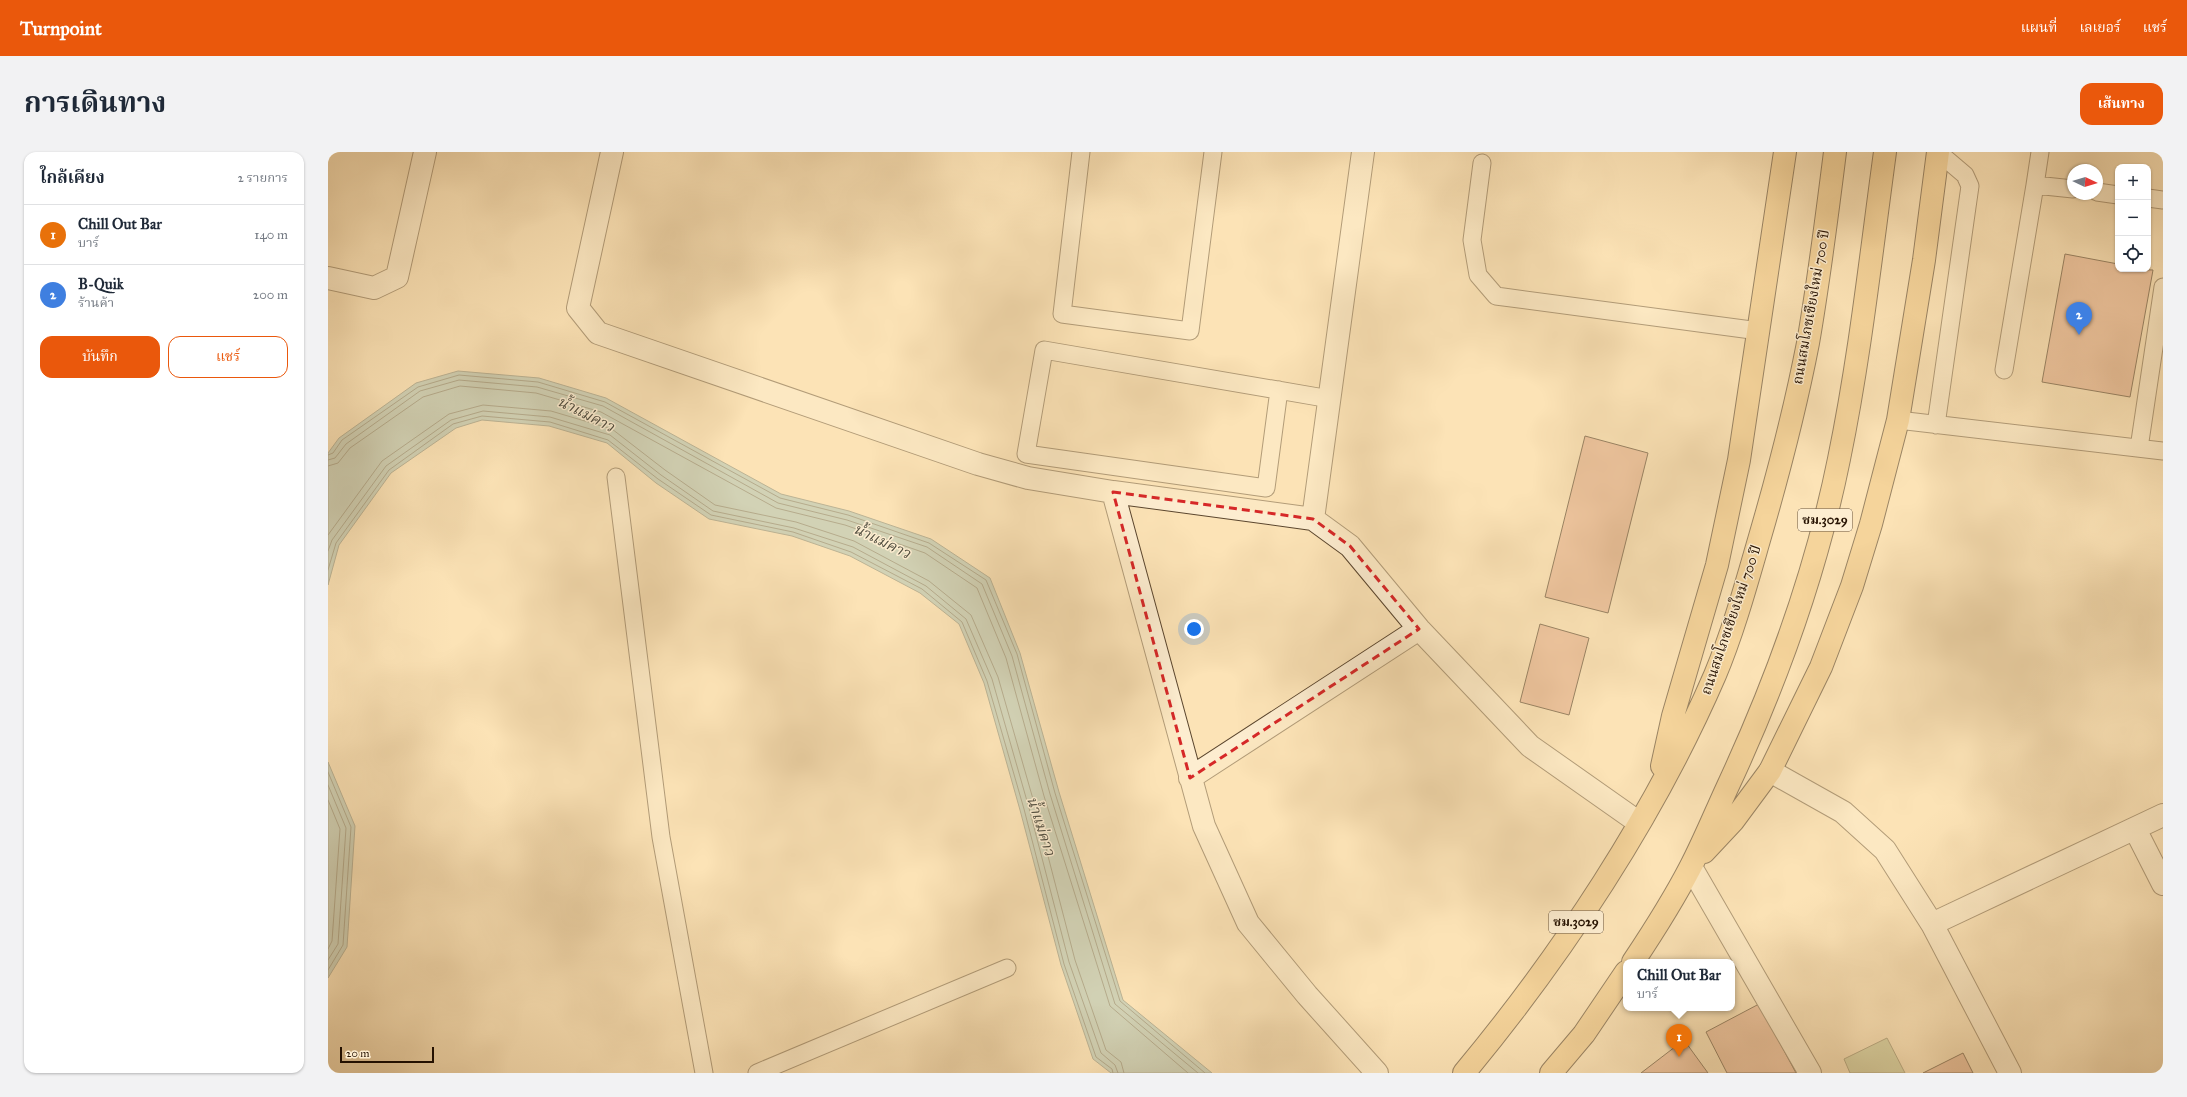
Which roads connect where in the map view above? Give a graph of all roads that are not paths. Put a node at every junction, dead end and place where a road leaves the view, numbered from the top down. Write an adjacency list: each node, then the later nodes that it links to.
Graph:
1 (425, 152): 18 (street)
2 (612, 152): 29 (street)
3 (1081, 152): 4 (lane)
4 (1213, 152)
5 (1363, 152): 23 (street)
6 (1785, 152): 20 (main road)
7 (1835, 152): 34 (main road, ถนนสมโภชเชียงใหม่ 700 ปี / ชม.3029)
8 (1885, 152): 38 (main road, ชม.3029)
9 (1938, 152): 24 (main road); 25 (lane)
10 (2040, 152): 12 (lane)
11 (1482, 163): 20 (lane)
12 (2034, 185): 13 (lane); 21 (lane)
13 (2067, 188)
14 (2103, 193): 15 (lane)
15 (2115, 195)
16 (2151, 198): 17 (lane)
17 (2163, 200)
18 (328, 278)
19 (2163, 287): 26 (lane)
20 (1759, 331): 34 (main road)
21 (2004, 370)
22 (1279, 390): 22 (lane); 23 (lane)
23 (1330, 398): 30 (street)
24 (1898, 420): 25 (lane); 32 (main road)
25 (1936, 425): 26 (lane)
26 (2139, 448): 27 (lane)
27 (2163, 451)
28 (616, 477): 44 (lane)
29 (1113, 492): 30 (street); 33 (street)
30 (1313, 519): 31 (street)
31 (1419, 629): 33 (street); 36 (street)
32 (1770, 771): 38 (main road); 40 (street)
33 (1190, 778): 46 (street)
34 (1657, 793): 36 (main road, ถนนสมโภชเชียงใหม่ 700 ปี / ชม.3029)
35 (2163, 815): 37 (street)
36 (1638, 822): 47 (main road, ถนนสมโภชเชียงใหม่ 700 ปี / ชม.3029)
37 (2135, 829): 39 (street); 40 (street)
38 (1691, 867): 41 (main road, ชม.3029); 49 (street)
39 (2163, 884)
40 (1932, 924): 50 (street)
41 (1635, 959)
42 (1007, 968): 45 (lane)
43 (1623, 976): 48 (main road)
44 (704, 1073)
45 (758, 1073)
46 (1377, 1073)
47 (1464, 1073)
48 (1552, 1073)
49 (1810, 1073)
50 (2010, 1073)

